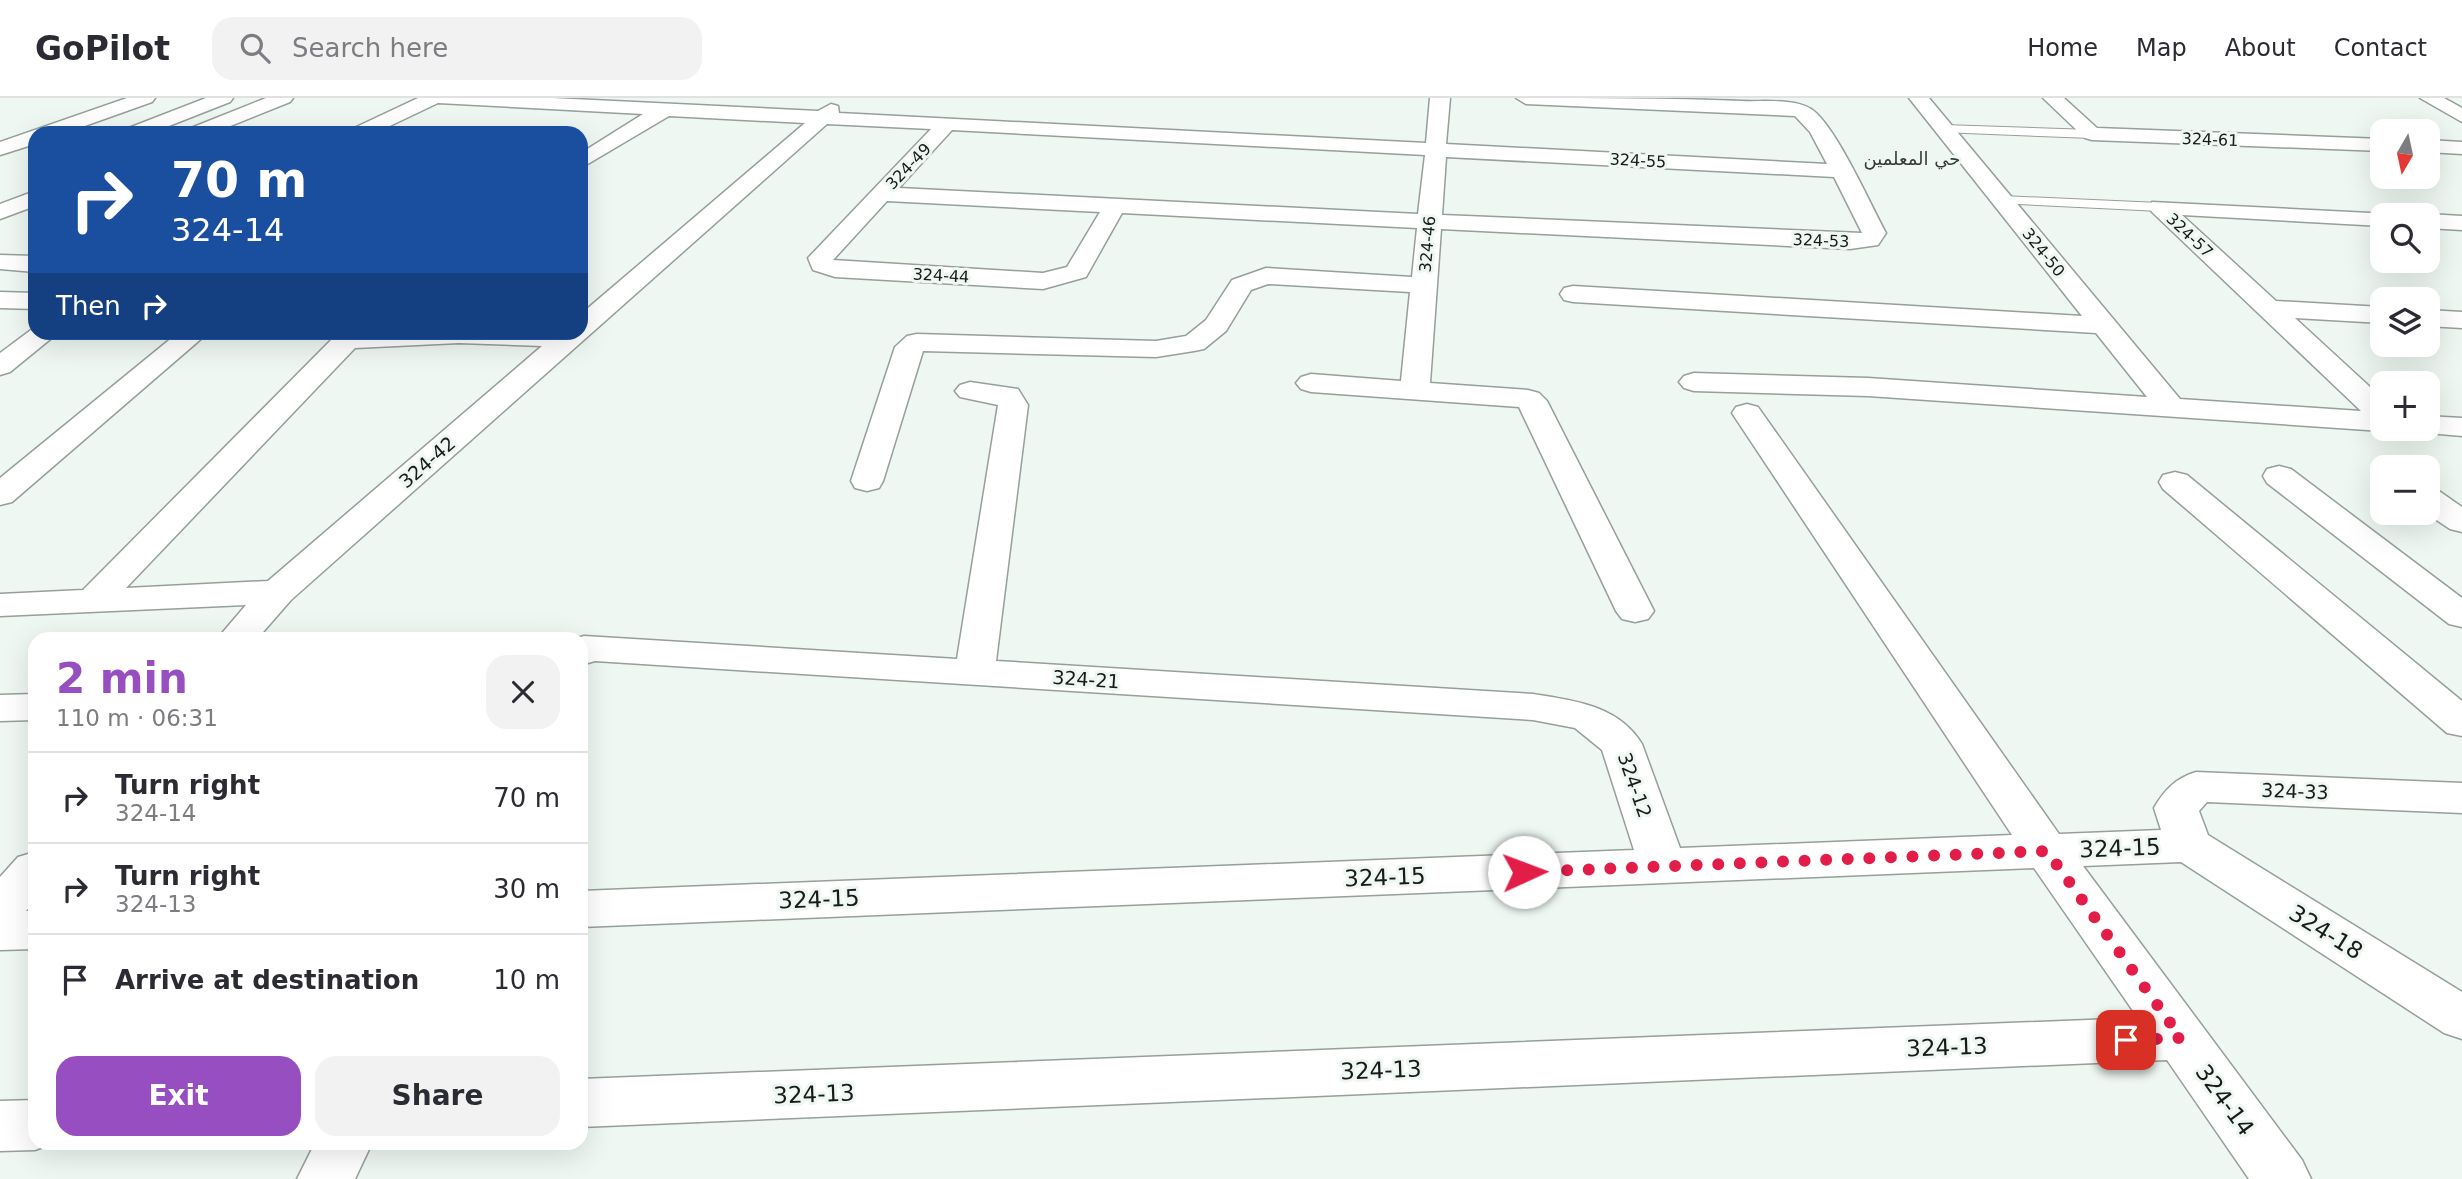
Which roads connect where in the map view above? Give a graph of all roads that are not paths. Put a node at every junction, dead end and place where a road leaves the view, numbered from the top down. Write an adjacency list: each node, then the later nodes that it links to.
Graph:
1 (145, 98): 15 (street)
2 (223, 98): 16 (street)
3 (283, 98): 17 (street)
4 (437, 98): 11 (street); 18 (street)
5 (846, 98): 13 (street, 324-42)
6 (1440, 98): 26 (street, 324-46)
7 (1525, 98): 28 (street, 324-53)
8 (1919, 98): 19 (street, 324-50)
9 (2053, 98): 20 (street)
10 (2430, 98): 12 (street)
11 (663, 110): 13 (street); 27 (street)
12 (2462, 116)
13 (822, 118): 14 (street); 47 (street, 324-42)
14 (947, 124): 26 (street); 29 (street, 324-49)
15 (66, 126)
16 (151, 126)
17 (213, 126)
18 (375, 126)
19 (1944, 129): 20 (lane); 30 (street, 324-50)
20 (2092, 134): 22 (street, 324-61)
21 (28, 139): 25 (street)
22 (2370, 145)
23 (2440, 147): 24 (street)
24 (2462, 148)
25 (0, 149)
26 (1436, 150): 28 (street, 324-55); 36 (street, 324-46)
27 (588, 157)
28 (1840, 171): 36 (street, 324-53)
29 (881, 194): 32 (street, 324-49); 32 (street, 324-44)
30 (2002, 200): 33 (lane); 50 (street, 324-50)
31 (28, 201): 34 (street)
32 (1115, 205): 36 (street, 324-49)
33 (2161, 207): 35 (street, 324-57); 45 (street, 324-57)
34 (0, 212)
35 (2370, 218)
36 (1429, 222): 41 (street, 324-46)
37 (2440, 222): 38 (street)
38 (2462, 223)
39 (0, 262): 40 (street)
40 (28, 264)
41 (1424, 285): 58 (street, 324-46); 65 (street)
42 (1573, 294): 50 (street)
43 (0, 300): 44 (street)
44 (28, 301)
45 (2269, 309): 46 (street); 60 (street, 324-57)
46 (2370, 314)
47 (588, 319)
48 (2440, 319): 49 (street)
49 (2462, 320)
50 (2104, 325): 61 (street, 324-50)
51 (35, 340): 55 (street)
52 (186, 340): 67 (street)
53 (348, 340): 71 (street)
54 (564, 340): 70 (street, 324-42)
55 (0, 366)
56 (1694, 382): 61 (street)
57 (1311, 383): 58 (street)
58 (1415, 389): 73 (street)
59 (970, 391): 77 (street)
60 (2370, 404)
61 (2169, 405): 63 (street)
62 (1746, 413): 84 (street, 324-14)
63 (2370, 421)
64 (2279, 476): 74 (street)
65 (867, 481)
66 (2175, 482): 81 (street)
67 (0, 495)
68 (2440, 507): 69 (street)
69 (2462, 522)
70 (278, 592): 71 (street); 75 (street, 324-42)
71 (96, 598): 72 (street)
72 (0, 605)
73 (1634, 611)
74 (2462, 616)
75 (242, 632)
76 (588, 650): 77 (street, 324-21)
77 (975, 672): 80 (street, 324-21)
78 (28, 706): 79 (street)
79 (0, 708)
80 (1588, 717): 85 (street, 324-12)
81 (2462, 723)
82 (2462, 798): 83 (street, 324-33)
83 (2189, 845): 84 (street, 324-15); 91 (street, 324-18)
84 (2047, 851): 85 (street, 324-15); 92 (street, 324-14)
85 (1662, 866): 88 (street, 324-15)
86 (28, 877): 87 (street)
87 (0, 909)
88 (588, 909)
89 (28, 930): 90 (street)
90 (0, 931)
91 (2462, 1018)
92 (2181, 1038): 93 (street, 324-13); 98 (street, 324-14)
93 (588, 1103)
94 (28, 1125): 95 (street)
95 (0, 1126)
96 (340, 1150): 97 (street)
97 (326, 1179)
98 (2282, 1179)

